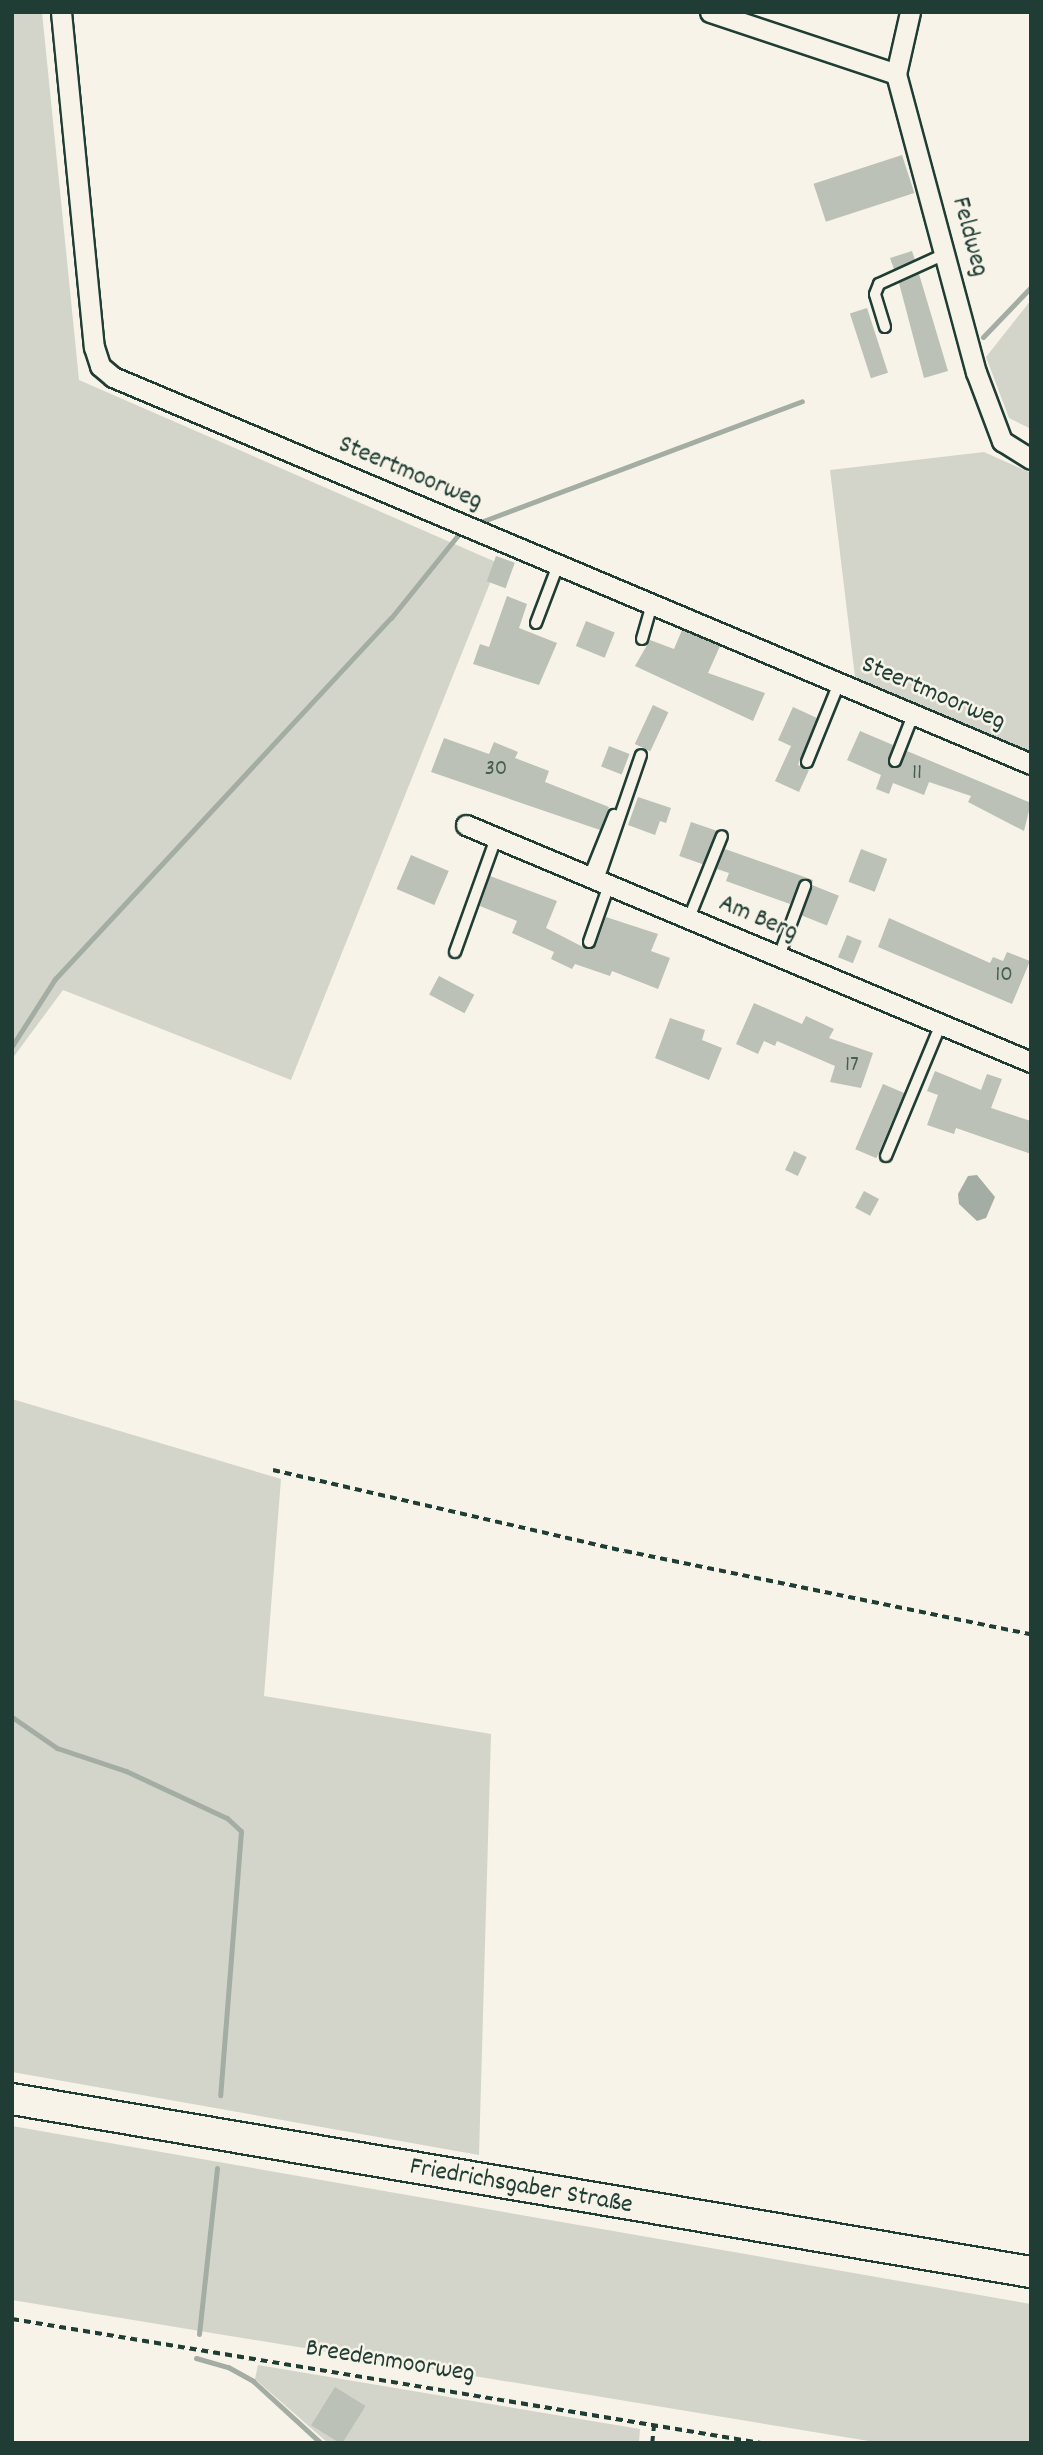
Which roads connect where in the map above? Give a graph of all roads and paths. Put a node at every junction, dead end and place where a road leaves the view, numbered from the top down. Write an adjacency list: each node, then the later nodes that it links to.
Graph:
1 (61, 12): 8 (street, Steertmoorweg)
2 (710, 12): 4 (street)
3 (910, 12): 4 (street, Feldweg)
4 (896, 74): 5 (street, Feldweg)
5 (947, 253): 6 (lane); 7 (street, Feldweg)
6 (885, 327)
7 (1031, 459)
8 (558, 565): 9 (street, Steertmoorweg); 10 (lane)
9 (652, 605): 11 (lane); 12 (street, Steertmoorweg)
10 (536, 623)
11 (642, 639)
12 (839, 683): 13 (street, Steertmoorweg); 16 (lane)
13 (913, 715): 15 (lane); 17 (street, Steertmoorweg)
14 (641, 755): 22 (lane)
15 (895, 761)
16 (807, 762)
17 (1031, 764)
18 (614, 815): 22 (lane)
19 (466, 825): 21 (street, Am Berg)
20 (722, 836): 24 (lane)
21 (496, 838): 22 (street, Am Berg); 26 (lane)
22 (599, 881): 24 (street, Am Berg); 25 (lane)
23 (805, 886): 27 (lane)
24 (689, 918): 27 (street, Am Berg)
25 (589, 942)
26 (455, 952)
27 (779, 956): 28 (street, Am Berg)
28 (941, 1024): 29 (street, Am Berg); 30 (lane)
29 (1031, 1062)
30 (887, 1156)
31 (273, 1470): 32 (path)
32 (1031, 1634)
33 (12, 2099): 34 (main road, Friedrichsgaber Straße)
34 (1031, 2272)
35 (12, 2319): 36 (path, Breedenmoorweg)
36 (654, 2425): 37 (path); 38 (path, Breedenmoorweg)
37 (652, 2443)
38 (761, 2443)

